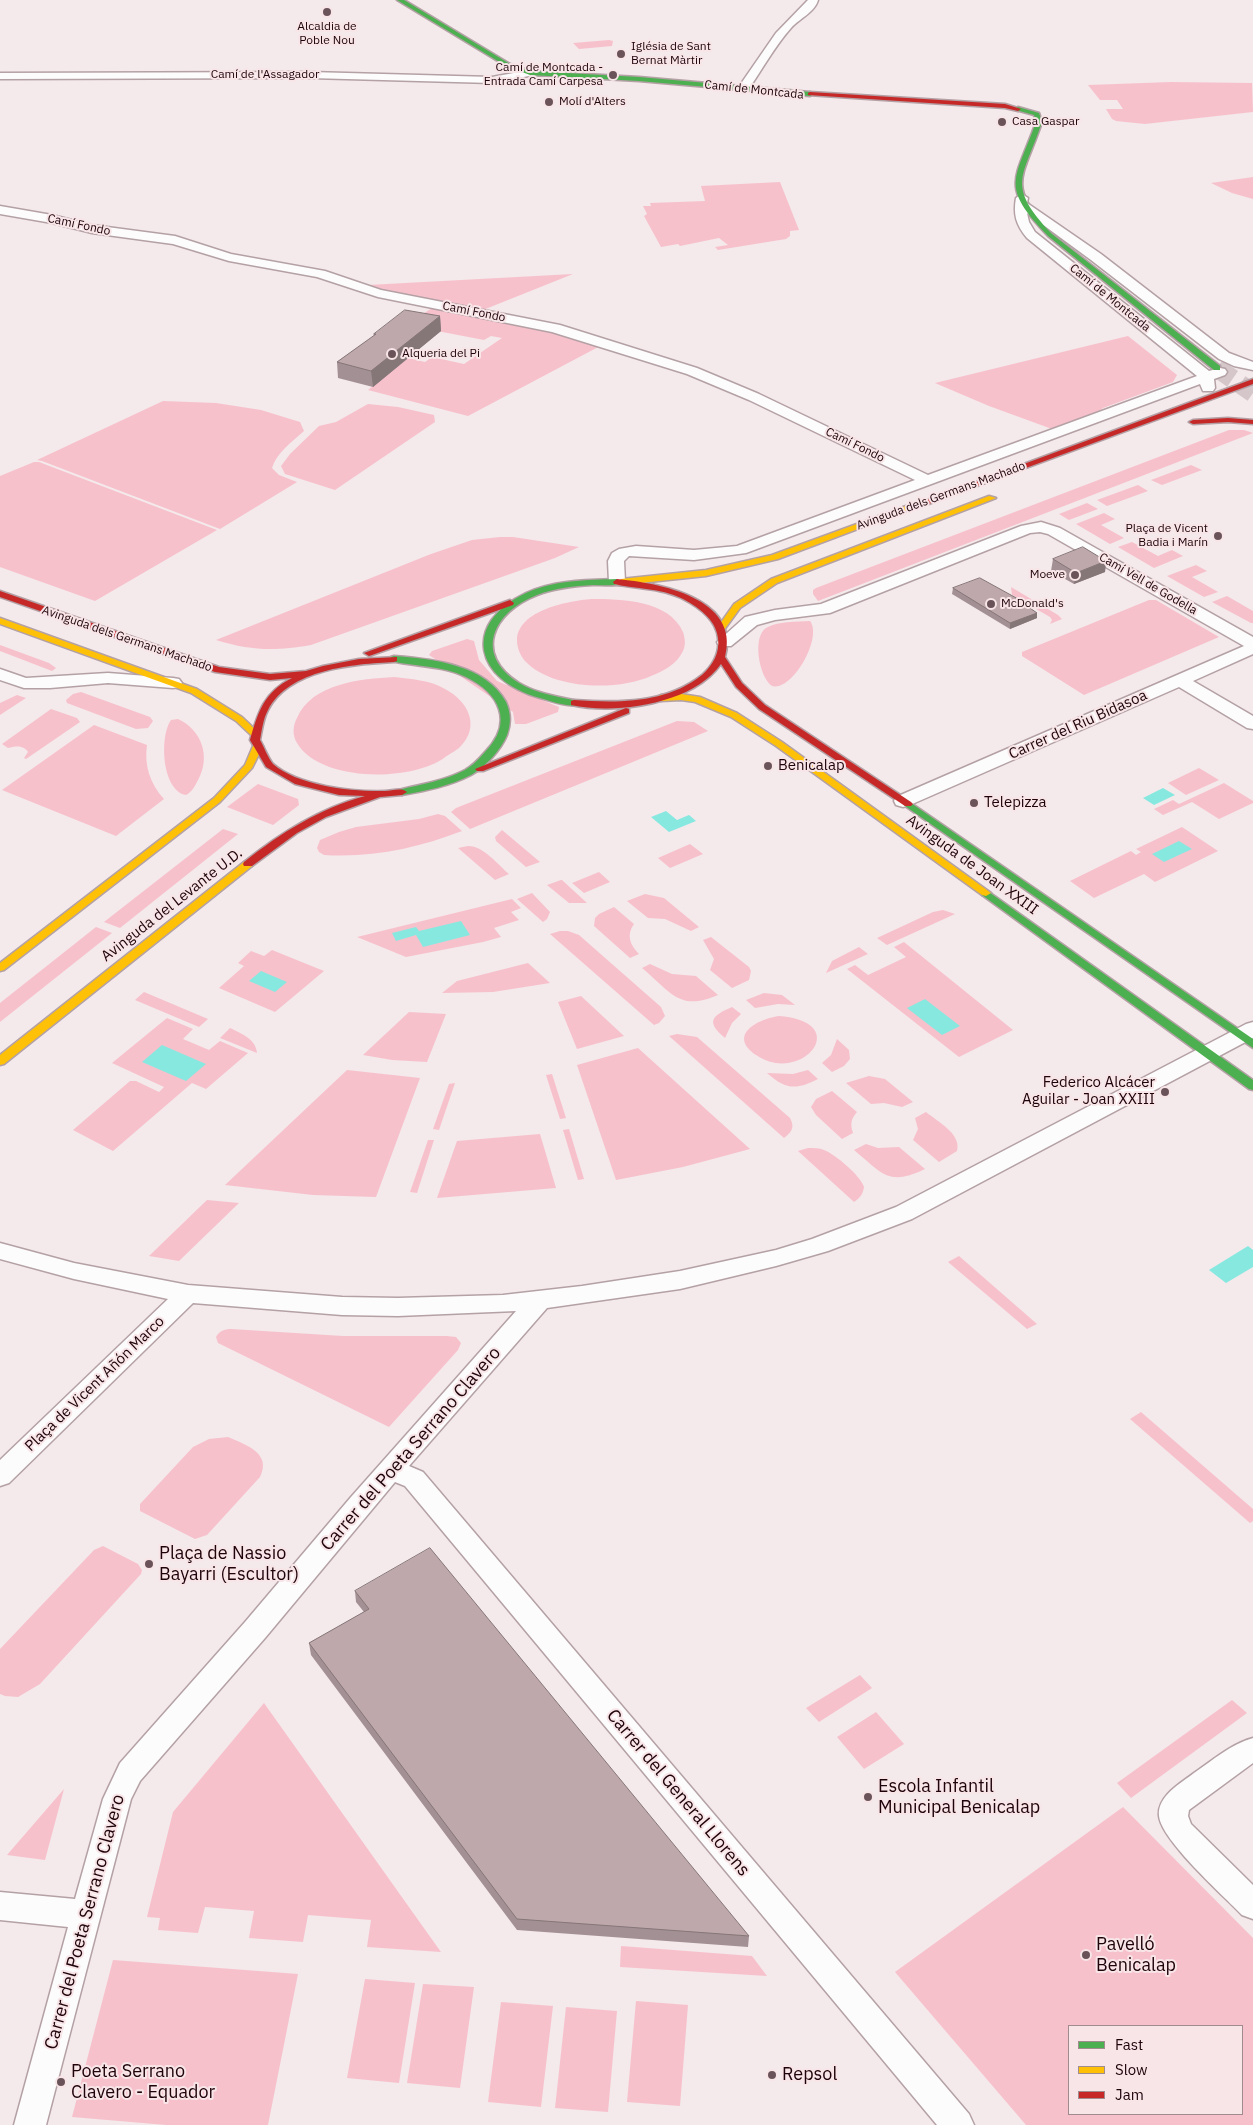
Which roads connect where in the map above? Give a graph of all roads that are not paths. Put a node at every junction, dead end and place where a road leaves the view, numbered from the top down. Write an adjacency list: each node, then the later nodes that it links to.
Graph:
1 (400, 0): 3 (main road, Camí de Montcada)
2 (813, 0): 5 (street)
3 (530, 73): 4 (street, Camí de l'Assagador); 5 (main road, Camí de Montcada)
4 (0, 76)
5 (744, 88): 6 (main road, Camí de Montcada)
6 (1024, 202): 9 (street, Camí de Montcada); 9 (street, Camí de Montcada)
7 (0, 210): 14 (street, Camí Fondo)
8 (1253, 366): 9 (street, Camí de Montcada)
9 (1212, 371): 11 (street); 14 (street)
10 (1253, 381): 11 (main road, Avinguda dels Germans Machado)
11 (1197, 402): 16 (main road, Avinguda dels Germans Machado)
12 (1230, 408): 13 (main road)
13 (1253, 422)
14 (928, 480): 16 (street)
15 (999, 495): 20 (main road, Avinguda dels Germans Machado)
16 (619, 582): 17 (main road); 20 (main road, Avinguda de Joan XXIII)
17 (545, 590): 22 (main road, Avinguda dels Germans Machado); 26 (main road)
18 (0, 594): 22 (main road, Avinguda dels Germans Machado)
19 (0, 621): 25 (main road, Avinguda dels Germans Machado)
20 (722, 642): 21 (street, Camí Vell de Godella); 26 (main road, Avinguda dels Germans Machado); 32 (main road, Avinguda de Joan XXIII)
21 (1253, 646): 24 (street, Carrer del Riu Bidasoa)
22 (321, 670): 28 (main road); 30 (main road)
23 (0, 674): 25 (street, Avinguda dels Germans Machado)
24 (1180, 680): 27 (street); 32 (street, Carrer del Riu Bidasoa)
25 (173, 683): 28 (main road, Avinguda dels Germans Machado)
26 (658, 699): 30 (main road); 35 (main road, Avinguda de Joan XXIII)
27 (1253, 724)
28 (255, 734): 29 (main road)
29 (258, 746): 31 (main road); 33 (main road)
30 (463, 775): 31 (main road)
31 (376, 796): 36 (main road, Avinguda del Levante U.D.)
32 (903, 801): 34 (main road, Avinguda de Joan XXIII)
33 (0, 968)
34 (1249, 1036): 35 (street)
35 (1208, 1053): 37 (main road, Avinguda de Joan XXIII); 40 (street)
36 (0, 1061)
37 (1253, 1086)
38 (0, 1251): 39 (street)
39 (188, 1294): 40 (street); 42 (street, Plaça de Vicent Añón Marco)
40 (538, 1301): 41 (street, Carrer del Poeta Serrano Clavero)
41 (392, 1469): 46 (street, Carrer del Poeta Serrano Clavero); 48 (street, Carrer del General Llorens)
42 (2, 1475)
43 (1253, 1750): 44 (street)
44 (1253, 1905)
45 (0, 1906): 46 (street)
46 (87, 1914): 47 (street, Carrer del Poeta Serrano Clavero)
47 (30, 2125)
48 (958, 2125)

